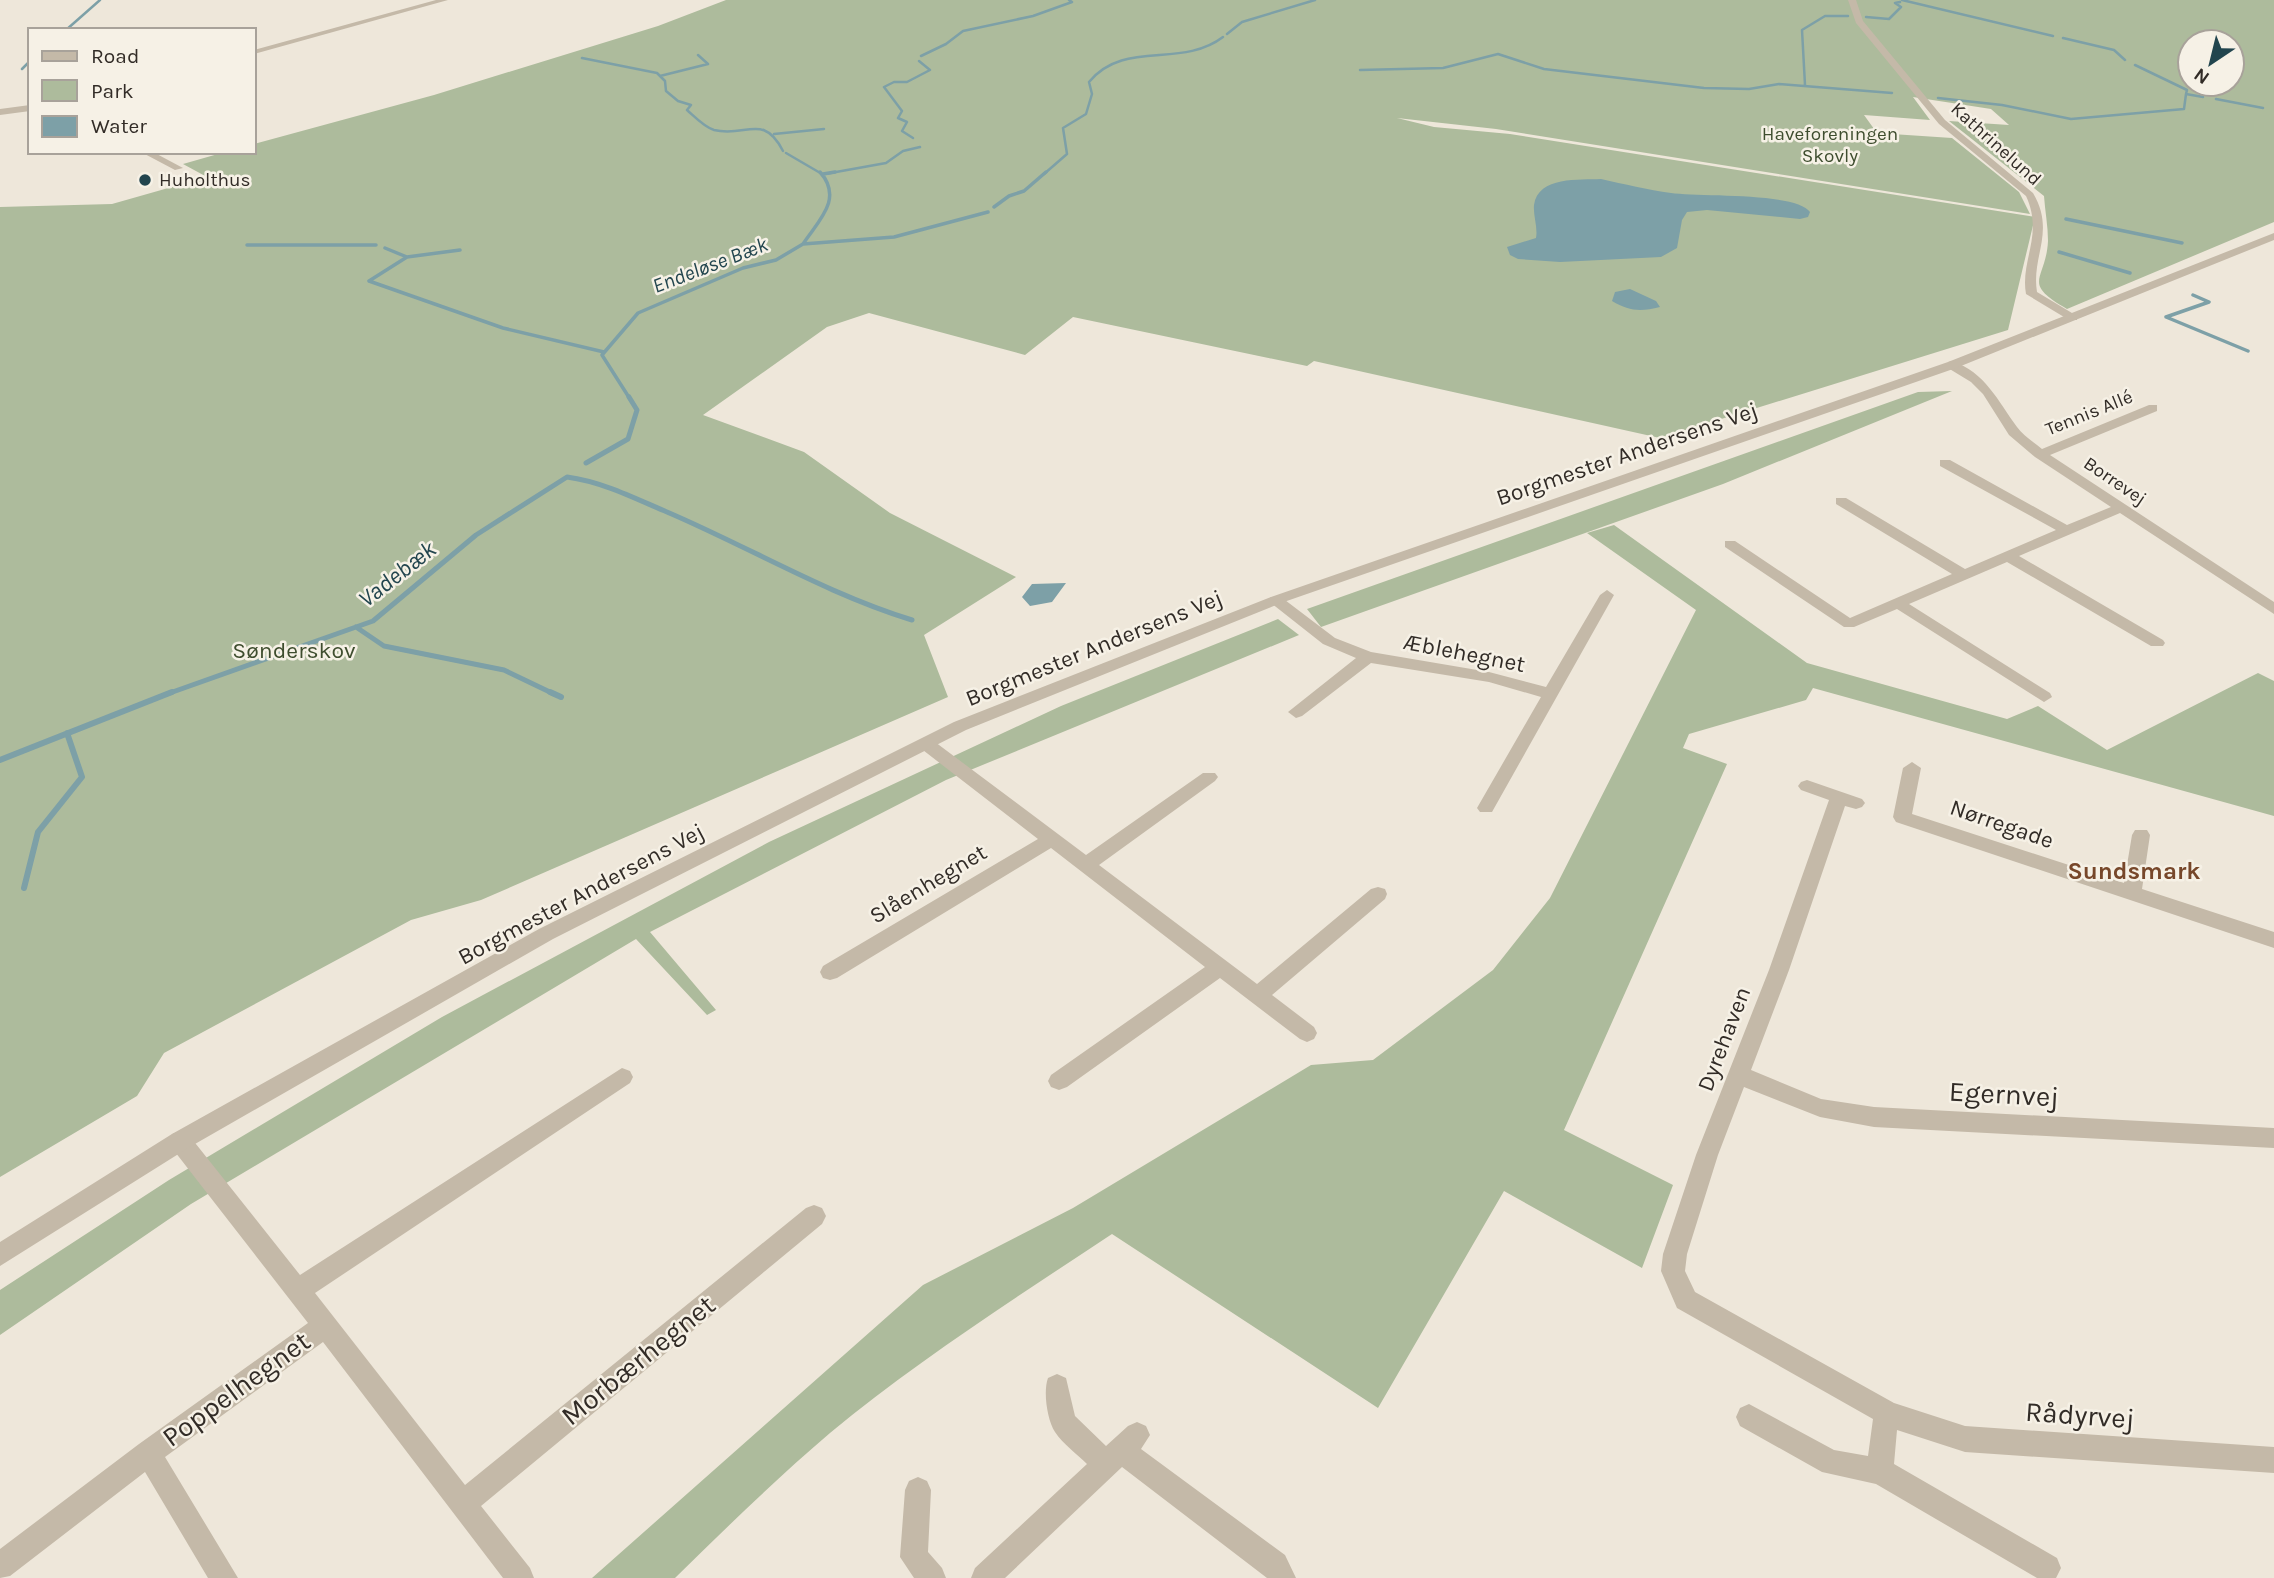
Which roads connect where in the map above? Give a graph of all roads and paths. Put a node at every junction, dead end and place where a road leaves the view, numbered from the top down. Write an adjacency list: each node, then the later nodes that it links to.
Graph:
1 (444, 0): 3 (street)
2 (1852, 0): 9 (street, Kathrinelund)
3 (256, 51)
4 (28, 107): 5 (street)
5 (0, 112)
6 (149, 154): 7 (street)
7 (178, 168)
8 (2274, 236): 9 (street, Borgmester Andersens Vej)
9 (2073, 318): 10 (street, Borgmester Andersens Vej)
10 (1952, 365): 12 (street, Borrevej); 21 (street, Borgmester Andersens Vej)
11 (2153, 408): 12 (street, Tennis Allé)
12 (2040, 454): 15 (street, Borrevej)
13 (1945, 463): 16 (street)
14 (1842, 501): 19 (street)
15 (2120, 508): 16 (street); 23 (street, Borrevej)
16 (2067, 531): 18 (street)
17 (1730, 544): 22 (street)
18 (2008, 556): 19 (street); 24 (street)
19 (1964, 575): 22 (street)
20 (1608, 595): 26 (street, Æblehegnet)
21 (1276, 600): 25 (street, Æblehegnet); 29 (street, Borgmester Andersens Vej)
22 (1898, 603): 27 (street)
23 (2274, 609)
24 (2157, 643)
25 (1368, 657): 26 (street, Æblehegnet); 28 (street, Æblehegnet)
26 (1551, 694): 33 (street, Æblehegnet)
27 (2044, 697)
28 (1296, 712)
29 (925, 743): 35 (street); 48 (street, Borgmester Andersens Vej)
30 (1912, 768): 38 (street, Nørregade)
31 (1209, 777): 36 (street)
32 (1807, 786): 44 (street, Dyrehaven)
33 (1486, 808)
34 (2141, 835): 38 (street)
35 (1052, 839): 36 (street); 41 (street, Slåenhegnet)
36 (1085, 865): 40 (street)
37 (1378, 894): 42 (street)
38 (2132, 894): 39 (street, Nørregade)
39 (2274, 940)
40 (1220, 967): 42 (street); 46 (street)
41 (830, 972)
42 (1257, 996): 43 (street)
43 (1307, 1033)
44 (1737, 1074): 47 (street, Egernvej); 52 (street, Dyrehaven)
45 (622, 1077): 51 (street)
46 (1059, 1081)
47 (2274, 1138)
48 (180, 1141): 50 (street, Borgmester Andersens Vej); 51 (street)
49 (814, 1216): 62 (street, Morbærhegnet)
50 (0, 1255)
51 (298, 1290): 53 (street)
52 (1686, 1300): 55 (street, Rådyrvej)
53 (325, 1325): 58 (street, Poppelhegnet); 62 (street)
54 (1057, 1387): 57 (street)
55 (1886, 1413): 59 (street, Rådyrvej); 60 (street)
56 (1749, 1417): 60 (street)
57 (1121, 1450): 68 (street); 69 (street)
58 (148, 1453): 63 (street, Poppelhegnet); 65 (street, Poppelhegnet)
59 (2274, 1460)
60 (1880, 1471): 64 (street)
61 (918, 1490): 67 (street)
62 (463, 1504): 66 (street)
63 (0, 1566)
64 (2047, 1568)
65 (224, 1578)
66 (520, 1578)
67 (932, 1578)
68 (985, 1578)
69 (1282, 1578)

